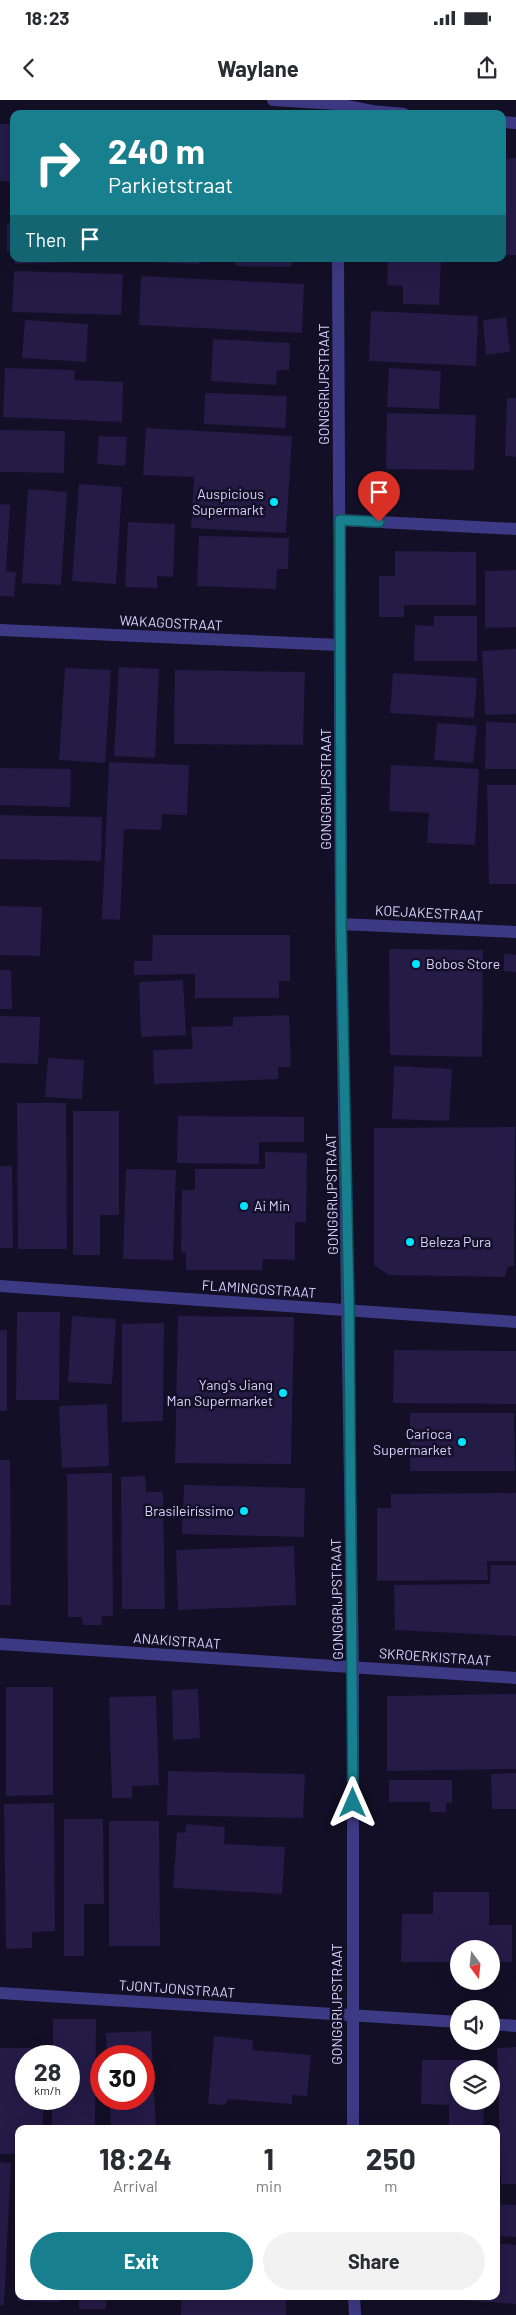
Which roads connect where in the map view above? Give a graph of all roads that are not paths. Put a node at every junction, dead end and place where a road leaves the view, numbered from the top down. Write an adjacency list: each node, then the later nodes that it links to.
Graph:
1 (272, 100): 2 (street)
2 (337, 106): 3 (street)
3 (365, 110)
4 (338, 262): 5 (street, GONGGRIJPSTRAAT)
5 (340, 520): 6 (street); 8 (street, GONGGRIJPSTRAAT)
6 (516, 529)
7 (0, 630): 8 (street, WAKAGOSTRAAT)
8 (340, 645): 9 (street, GONGGRIJPSTRAAT)
9 (341, 924): 10 (street, KOEJAKESTRAAT); 12 (street, GONGGRIJPSTRAAT)
10 (516, 932)
11 (0, 1286): 12 (street, FLAMINGOSTRAAT)
12 (349, 1311): 13 (street, FLAMINGOSTRAAT); 15 (street, GONGGRIJPSTRAAT)
13 (516, 1322)
14 (0, 1644): 15 (street, ANAKISTRAAT)
15 (353, 1667): 16 (street, SKROERKISTRAAT); 18 (street, GONGGRIJPSTRAAT)
16 (516, 1678)
17 (0, 1993): 18 (street, TJONTJONSTRAAT)
18 (352, 2016): 19 (street, TJONTJONSTRAAT); 22 (street, GONGGRIJPSTRAAT)
19 (450, 2021)
20 (500, 2025): 21 (street)
21 (516, 2026)
22 (353, 2125)
23 (354, 2300): 24 (street)
24 (354, 2315)

